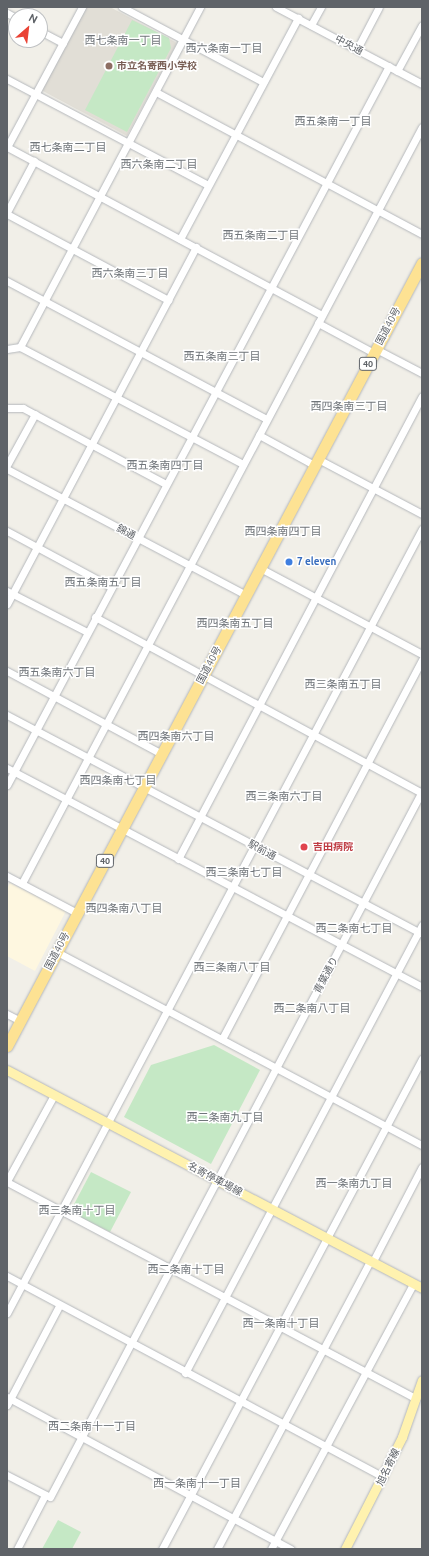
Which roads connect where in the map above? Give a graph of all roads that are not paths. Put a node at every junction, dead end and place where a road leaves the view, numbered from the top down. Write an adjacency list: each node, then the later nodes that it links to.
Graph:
1 (82, 7): 12 (street)
2 (122, 7): 11 (street)
3 (200, 7): 11 (street)
4 (276, 7): 7 (street, 中央通)
5 (321, 7): 8 (street)
6 (379, 7): 13 (street)
7 (298, 18): 8 (street, 中央通); 17 (street)
8 (311, 25): 13 (street, 中央通)
9 (422, 25): 15 (street)
10 (48, 35): 12 (street)
11 (183, 40): 17 (street); 19 (street)
12 (63, 43): 20 (street)
13 (357, 50): 14 (street, 中央通)
14 (389, 66): 15 (street, 中央通); 26 (street)
15 (397, 71): 18 (street, 中央通)
16 (7, 78): 20 (street)
17 (263, 82): 22 (street)
18 (422, 84)
19 (156, 92): 22 (street); 23 (street)
20 (36, 94): 23 (street); 24 (street)
21 (422, 127): 29 (street)
22 (236, 135): 26 (street); 27 (street)
23 (128, 143): 27 (street); 28 (street)
24 (7, 147): 25 (street)
25 (34, 161): 28 (street); 30 (street)
26 (326, 183): 29 (street); 37 (street)
27 (208, 185): 32 (street)
28 (100, 196): 32 (street); 34 (street)
29 (378, 211): 31 (street); 40 (street)
30 (7, 213): 34 (street)
31 (422, 234)
32 (180, 239): 33 (street)
33 (196, 247): 37 (street); 38 (street)
34 (72, 249): 38 (street); 39 (street)
35 (422, 263): 44 (highway, 国道40号 / 40)
36 (7, 281): 39 (street)
37 (271, 288): 40 (street); 47 (street)
38 (168, 300): 45 (street)
39 (44, 301): 42 (street); 45 (street)
40 (322, 315): 41 (street)
41 (318, 323): 44 (street); 52 (street)
42 (20, 347): 43 (street); 49 (street)
43 (7, 350)
44 (375, 351): 46 (street); 56 (highway, 国道40号 / 40)
45 (140, 353): 47 (street); 49 (street)
46 (422, 373)
47 (216, 392): 52 (street); 54 (street)
48 (422, 396): 61 (street)
49 (116, 399): 54 (street); 55 (street)
50 (7, 408): 51 (street)
51 (35, 414): 55 (street); 57 (street)
52 (267, 419): 53 (street)
53 (259, 435): 56 (street); 58 (street)
54 (191, 438): 58 (street); 60 (street)
55 (91, 445): 60 (street); 62 (street)
56 (316, 462): 61 (street); 69 (highway, 国道40号 / 40)
57 (7, 464)
58 (243, 464): 68 (street)
59 (7, 469): 62 (street, 錦通)
60 (166, 484): 66 (street)
61 (373, 488): 63 (street); 73 (street)
62 (62, 499): 66 (street, 錦通); 67 (street)
63 (422, 514)
64 (422, 529): 76 (street)
65 (7, 531): 67 (street)
66 (137, 538): 68 (street, 錦通); 70 (street)
67 (37, 547): 70 (street); 71 (street)
68 (189, 566): 72 (street, 錦通); 78 (street)
69 (260, 568): 72 (highway, 国道40号 / 40); 73 (street)
70 (111, 587): 75 (street)
71 (10, 592): 74 (street); 77 (street)
72 (246, 595): 82 (highway, 国道40号 / 40)
73 (316, 597): 76 (street); 84 (street)
74 (7, 604)
75 (95, 617): 77 (street); 78 (street)
76 (370, 626): 79 (street); 88 (street)
77 (87, 632): 83 (street)
78 (148, 644): 82 (street); 86 (street)
79 (422, 654)
80 (422, 660): 91 (street)
81 (7, 671): 83 (street)
82 (203, 676): 84 (street); 89 (highway, 国道40号 / 40)
83 (54, 696): 86 (street); 87 (street)
84 (258, 706): 88 (street); 97 (street)
85 (7, 715): 87 (street, 駅前通)
86 (106, 724): 89 (street); 90 (street)
87 (36, 730): 90 (street, 駅前通); 92 (street)
88 (313, 735): 91 (street); 99 (street)
89 (162, 754): 94 (highway, 国道40号 / 40)
90 (88, 758): 94 (street, 駅前通); 96 (street)
91 (367, 764): 95 (street); 101 (street)
92 (10, 770): 93 (street); 96 (street)
93 (7, 785)
94 (144, 788): 97 (street, 駅前通); 98 (highway, 国道40号 / 40)
95 (422, 792): 105 (street, 青葉通り)
96 (66, 800): 98 (street); 103 (street)
97 (200, 817): 99 (street, 駅前通); 100 (street)
98 (122, 830): 100 (street); 106 (highway, 国道40号 / 40)
99 (255, 846): 101 (street, 駅前通); 104 (street)
100 (178, 859): 104 (street)
101 (309, 874): 105 (street, 駅前通); 107 (street)
102 (7, 876): 103 (street)
103 (22, 884): 106 (street)
104 (233, 888): 107 (street); 114 (street)
105 (364, 903): 109 (street, 駅前通); 110 (street, 青葉通り)
106 (77, 913): 111 (highway, 国道40号 / 40)
107 (287, 916): 110 (street); 117 (street)
108 (422, 925): 109 (street)
109 (420, 933): 112 (street)
110 (342, 945): 112 (street); 120 (street, 青葉通り)
111 (57, 952): 114 (street); 116 (highway, 国道40号 / 40)
112 (396, 974): 113 (street); 123 (street)
113 (422, 988)
114 (167, 1010): 117 (street); 124 (street)
115 (7, 1014): 116 (street)
116 (20, 1021): 118 (highway, 国道40号 / 40)
117 (222, 1039): 120 (street)
118 (7, 1046)
119 (422, 1059): 125 (street)
120 (277, 1068): 123 (street); 128 (street, 青葉通り)
121 (7, 1070): 122 (main road, 名寄停車場線)
122 (54, 1095): 124 (main road, 名寄停車場線); 129 (street)
123 (331, 1097): 125 (street); 130 (street)
124 (108, 1123): 128 (main road, 名寄停車場線); 131 (street)
125 (386, 1126): 126 (street); 132 (street)
126 (422, 1145)
127 (422, 1167): 133 (street)
128 (217, 1180): 130 (main road, 名寄停車場線); 134 (street, 青葉通り)
129 (7, 1182): 131 (street)
130 (272, 1209): 132 (main road, 名寄停車場線); 139 (street)
131 (61, 1211): 134 (street); 136 (street)
132 (327, 1238): 133 (main road, 名寄停車場線); 142 (street)
133 (371, 1262): 137 (main road, 名寄停車場線); 144 (street)
134 (171, 1269): 139 (street); 143 (street, 青葉通り)
135 (7, 1276): 136 (street)
136 (22, 1284): 140 (street); 141 (street)
137 (413, 1284): 138 (main road, 名寄停車場線); 145 (street)
138 (422, 1288)
139 (225, 1298): 142 (street); 146 (street)
140 (59, 1306): 143 (street); 149 (street)
141 (7, 1313)
142 (280, 1327): 144 (street); 150 (street)
143 (131, 1344): 146 (street); 152 (street, 青葉通り)
144 (323, 1350): 145 (street); 151 (street)
145 (365, 1372): 148 (street); 153 (street)
146 (185, 1373): 150 (street)
147 (422, 1380): 148 (main road, 旭名寄線)
148 (416, 1399): 155 (main road, 旭名寄線)
149 (8, 1400): 152 (street)
150 (240, 1401): 151 (street); 157 (street)
151 (284, 1424): 153 (street); 158 (street)
152 (81, 1437): 156 (street, 青葉通り); 157 (street)
153 (326, 1446): 155 (street); 159 (street)
154 (7, 1475): 156 (street)
155 (384, 1477): 165 (main road, 旭名寄線)
156 (45, 1495): 160 (street)
157 (190, 1496): 158 (street); 161 (street)
158 (233, 1519): 159 (street); 162 (street)
159 (275, 1540): 163 (street); 164 (street)
160 (17, 1549)
161 (162, 1549)
162 (217, 1549)
163 (271, 1549)
164 (291, 1549)
165 (345, 1549)

